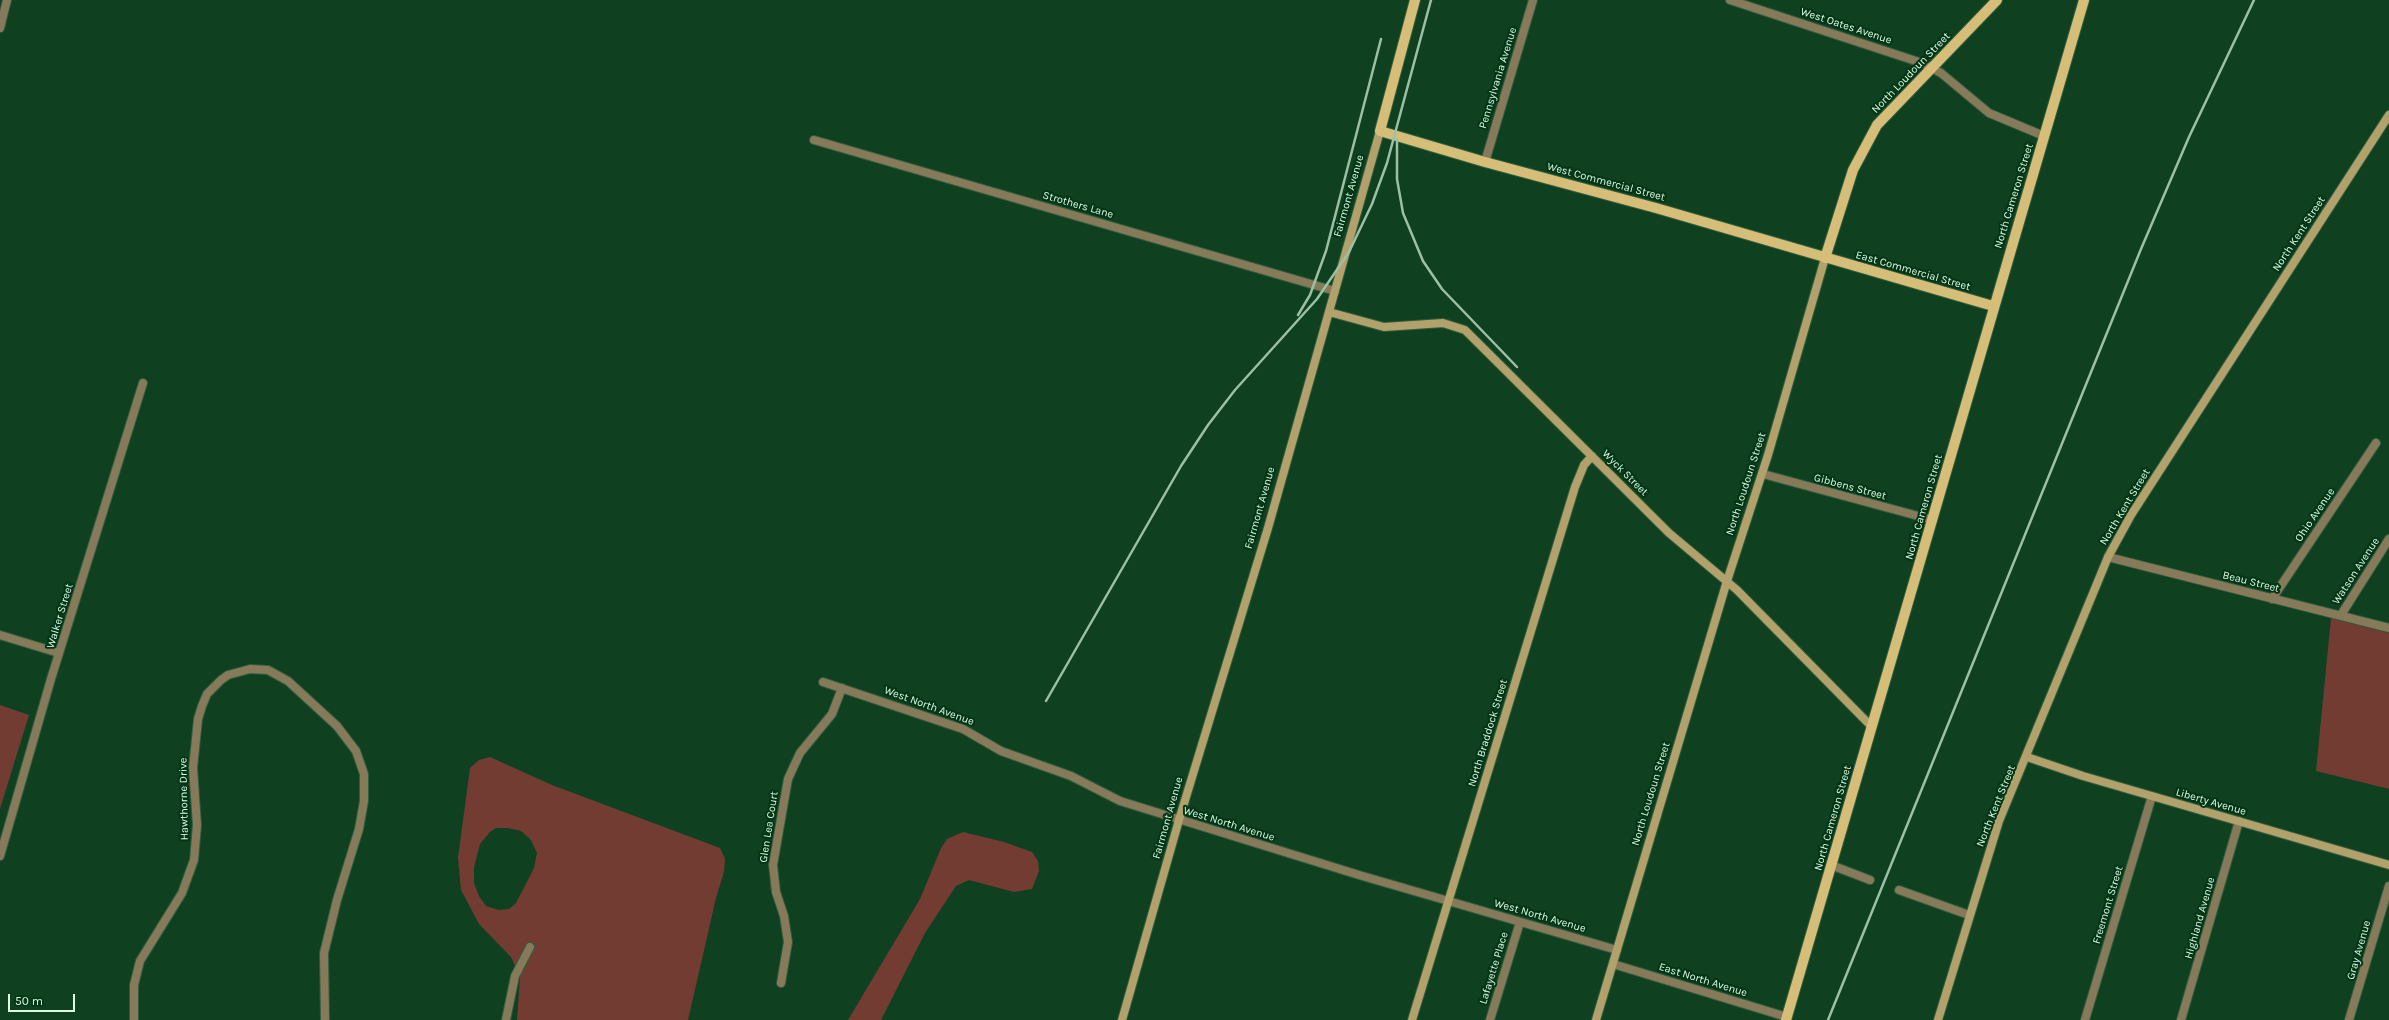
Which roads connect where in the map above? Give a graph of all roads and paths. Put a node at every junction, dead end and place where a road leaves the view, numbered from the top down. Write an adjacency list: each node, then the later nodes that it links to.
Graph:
1 (7, 0): 7 (street)
2 (1415, 0): 10 (main road, Fairmont Avenue)
3 (1533, 0): 13 (street, Pennsylvania Avenue)
4 (1730, 0): 8 (street, West Oates Avenue)
5 (1997, 0): 8 (main road, North Loudoun Street)
6 (2084, 0): 11 (main road, North Cameron Street)
7 (0, 28)
8 (1932, 68): 11 (street); 14 (main road, North Loudoun Street)
9 (2389, 115): 24 (street, North Kent Street)
10 (1380, 131): 13 (main road, West Commercial Street); 15 (street, Fairmont Avenue)
11 (2044, 136): 16 (main road, North Cameron Street)
12 (814, 140): 15 (street, Strothers Lane)
13 (1485, 162): 14 (main road, West Commercial Street)
14 (1826, 258): 16 (main road, East Commercial Street); 21 (street, North Loudoun Street)
15 (1335, 291): 17 (street, Fairmont Avenue)
16 (1993, 306): 22 (main road, North Cameron Street)
17 (1329, 312): 20 (street, Wyck Street); 36 (street, Fairmont Avenue)
18 (143, 382): 30 (street, Walker Street)
19 (2376, 443): 26 (street, Ohio Avenue)
20 (1592, 456): 25 (street, Wyck Street); 44 (street, North Braddock Street)
21 (1763, 474): 22 (street, Gibbens Street); 25 (street, North Loudoun Street)
22 (1933, 520): 33 (main road, North Cameron Street)
23 (2389, 539): 27 (street, Watson Avenue)
24 (2108, 557): 26 (street, Beau Street); 34 (street, North Kent Street)
25 (1727, 581): 33 (street, Wyck Street); 48 (street, North Loudoun Street)
26 (2272, 599): 27 (street, Beau Street)
27 (2341, 615): 28 (street, Beau Street)
28 (2389, 628)
29 (0, 635): 30 (street)
30 (60, 653): 38 (street, Walker Street)
31 (823, 682): 32 (street, West North Avenue)
32 (842, 688): 36 (street, West North Avenue); 50 (street, Glen Lea Court)
33 (1872, 727): 39 (main road, North Cameron Street)
34 (2027, 757): 35 (street, Liberty Avenue); 45 (street, North Kent Street)
35 (2152, 796): 37 (street, Liberty Avenue); 60 (street, Freemont Street)
36 (1179, 820): 44 (street, West North Avenue); 55 (street, Fairmont Avenue)
37 (2239, 821): 40 (street, Liberty Avenue); 61 (street, Highland Avenue)
38 (0, 856)
39 (1831, 865): 41 (street); 51 (main road, North Cameron Street)
40 (2389, 865)
41 (1870, 880)
42 (2389, 886): 62 (street, Gray Avenue)
43 (1899, 890): 45 (street)
44 (1448, 901): 46 (street, West North Avenue); 56 (street, North Braddock Street)
45 (1969, 915): 59 (street, North Kent Street)
46 (1520, 922): 48 (street, West North Avenue); 57 (street, Lafayette Place)
47 (530, 947): 54 (street)
48 (1617, 950): 49 (street, North Loudoun Street)
49 (1613, 964): 51 (street, East North Avenue); 58 (street, North Loudoun Street)
50 (780, 983)
51 (1786, 1019)
52 (134, 1020): 53 (street, Hawthorne Drive)
53 (324, 1020)
54 (506, 1020)
55 (1122, 1020)
56 (1412, 1020)
57 (1490, 1020)
58 (1596, 1020)
59 (1938, 1020)
60 (2085, 1020)
61 (2181, 1020)
62 (2349, 1020)

